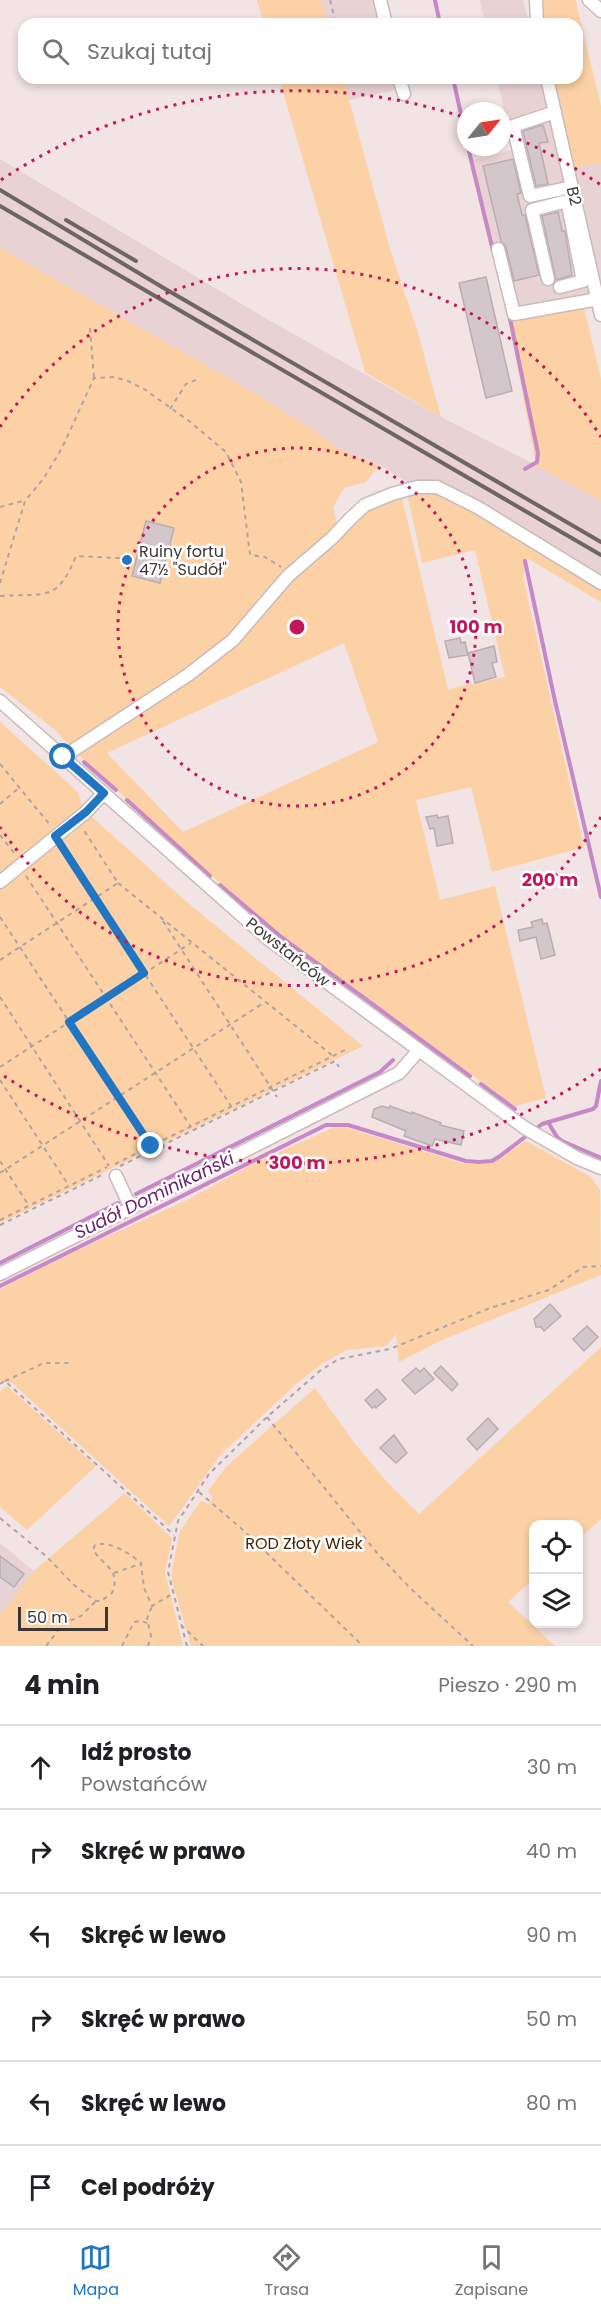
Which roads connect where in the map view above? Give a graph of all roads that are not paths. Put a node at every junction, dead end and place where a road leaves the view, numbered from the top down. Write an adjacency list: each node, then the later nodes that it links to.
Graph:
1 (380, 0): 5 (street)
2 (536, 0): 6 (street)
3 (589, 0): 4 (street)
4 (601, 11)
5 (384, 18)
6 (537, 18)
7 (401, 84): 9 (street)
8 (548, 84): 10 (street, B2)
9 (404, 94)
10 (555, 112): 11 (street, B2); 11 (street)
11 (571, 195): 13 (street); 14 (street); 15 (street, B2)
12 (498, 249): 15 (street)
13 (548, 279)
14 (560, 287)
15 (598, 299): 16 (street, B2)
16 (601, 315)
17 (601, 583): 19 (street)
18 (0, 701): 19 (street, Powstańców)
19 (63, 757): 20 (street, Powstańców)
20 (104, 793): 21 (street); 22 (street, Powstańców)
21 (0, 882)
22 (419, 1050): 23 (street, Powstańców); 25 (street)
23 (601, 1168)
24 (113, 1171): 25 (street)
25 (131, 1208): 26 (street)
26 (0, 1274)

